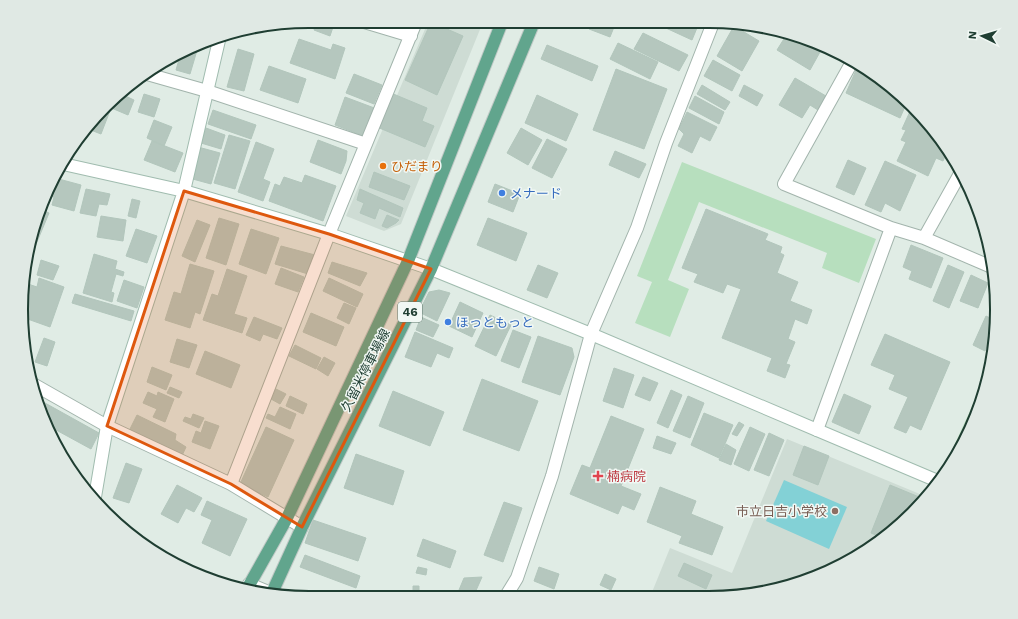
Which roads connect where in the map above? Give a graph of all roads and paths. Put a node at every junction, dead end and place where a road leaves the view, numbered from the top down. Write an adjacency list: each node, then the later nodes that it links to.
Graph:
1 (384, 28): 6 (street)
2 (414, 28): 6 (street)
3 (500, 28): 18 (main road, 久留米停車場線 / 46)
4 (531, 28): 20 (main road, 久留米停車場線 / 46)
5 (711, 28): 21 (street)
6 (411, 36): 11 (street)
7 (218, 43): 10 (street)
8 (850, 66): 15 (street)
9 (152, 76): 10 (street)
10 (207, 92): 11 (street); 14 (street)
11 (366, 144): 16 (street)
12 (68, 165): 14 (street)
13 (957, 179): 17 (street)
14 (184, 190): 16 (street); 23 (street)
15 (891, 228): 17 (street); 24 (street)
16 (329, 234): 18 (street); 26 (street)
17 (924, 238): 19 (street)
18 (408, 260): 20 (street); 28 (main road, 久留米停車場線 / 46)
19 (987, 265)
20 (431, 269): 21 (street); 29 (main road, 久留米停車場線 / 46)
21 (591, 334): 24 (street); 32 (street)
22 (40, 388): 23 (street)
23 (106, 426): 26 (street); 27 (street)
24 (817, 430): 25 (street)
25 (933, 479)
26 (231, 484): 28 (street)
27 (96, 492)
28 (286, 518): 29 (street); 30 (main road, 久留米停車場線 / 46)
29 (302, 527): 31 (main road, 久留米停車場線 / 46)
30 (249, 584)
31 (276, 589)
32 (509, 591)

